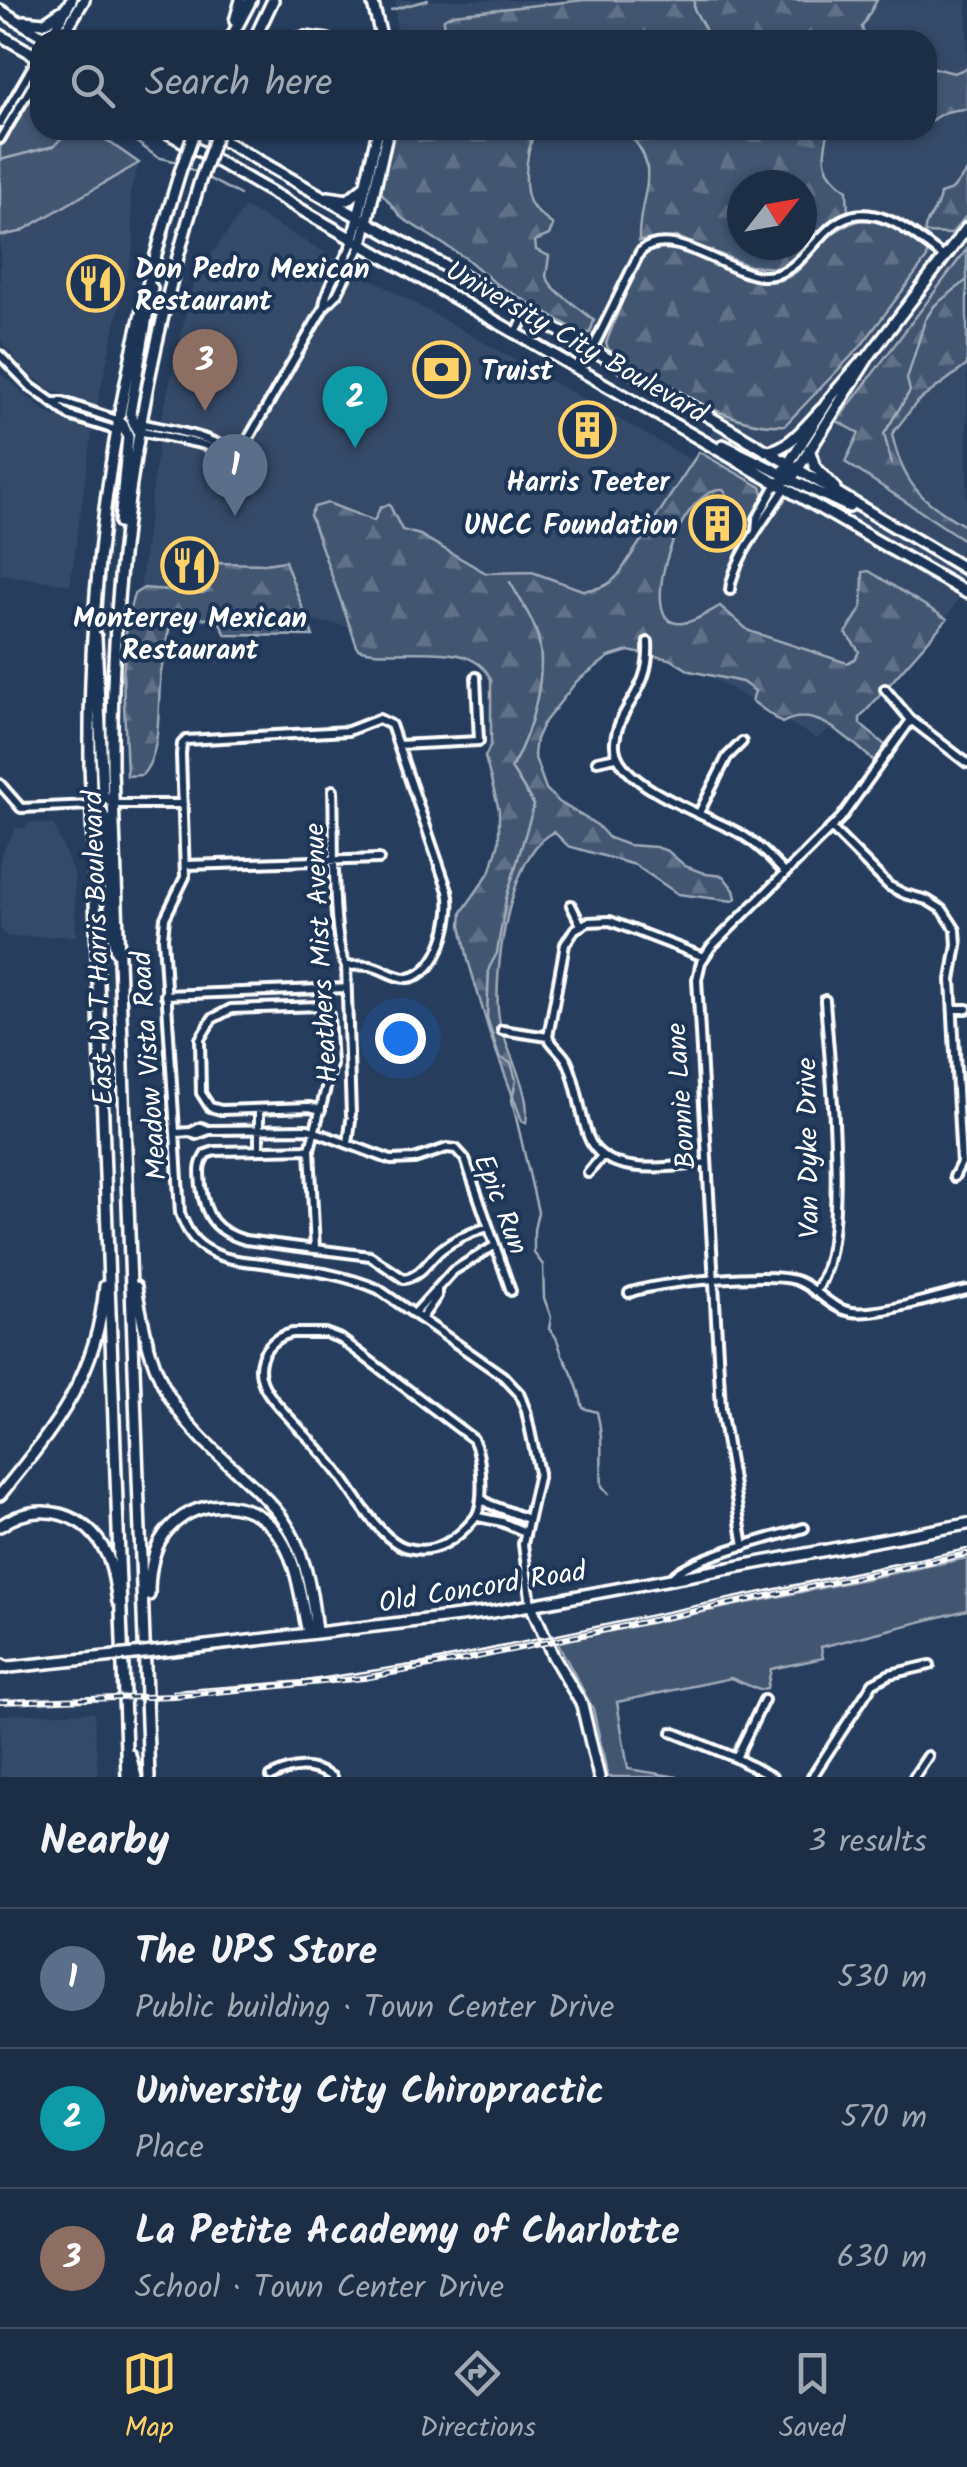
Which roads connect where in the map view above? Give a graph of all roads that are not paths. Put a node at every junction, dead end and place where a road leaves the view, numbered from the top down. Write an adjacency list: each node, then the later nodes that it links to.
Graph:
1 (84, 0): 9 (main road)
2 (241, 0): 14 (main road)
3 (250, 0): 15 (main road)
4 (273, 0): 16 (main road)
5 (372, 0): 17 (main road)
6 (68, 4): 8 (main road); 11 (main road)
7 (0, 10): 8 (main road)
8 (17, 20): 10 (main road)
9 (70, 23): 12 (main road); 13 (main road)
10 (33, 30)
11 (54, 30)
12 (66, 30)
13 (71, 30)
14 (233, 30)
15 (235, 30)
16 (259, 30)
17 (380, 30)
18 (0, 35): 19 (main road)
19 (30, 52)
20 (30, 72): 22 (street)
21 (30, 90): 23 (street)
22 (0, 122)
23 (0, 139)
24 (180, 140): 34 (main road, University City Boulevard)
25 (191, 140): 36 (main road, East W T Harris Boulevard, bridge)
26 (215, 140): 44 (main road, East W T Harris Boulevard, bridge)
27 (223, 140): 31 (main road, University City Boulevard)
28 (376, 140): 30 (main road)
29 (385, 140): 32 (main road)
30 (367, 183): 31 (main road); 32 (main road)
31 (309, 190): 32 (main road, University City Boulevard)
32 (364, 222): 34 (main road); 37 (main road, University City Boulevard)
33 (967, 228): 35 (main road)
34 (358, 242): 38 (main road, University City Boulevard); 44 (street)
35 (944, 257): 39 (street); 41 (main road)
36 (153, 265): 43 (main road, East W T Harris Boulevard); 44 (main road)
37 (527, 313): 38 (street); 39 (main road, University City Boulevard)
38 (515, 334): 47 (main road, University City Boulevard)
39 (592, 350): 45 (main road, University City Boulevard)
40 (0, 355): 43 (street)
41 (869, 356): 42 (main road); 46 (main road)
42 (822, 409): 45 (main road); 47 (main road)
43 (116, 425): 50 (main road); 54 (main road, East W T Harris Boulevard)
44 (138, 426): 50 (main road, East W T Harris Boulevard)
45 (763, 450): 47 (main road, University City Boulevard)
46 (809, 450): 47 (main road); 48 (main road)
47 (787, 477): 48 (main road, University City Boulevard); 49 (main road); 52 (street); 53 (main road, University City Boulevard)
48 (857, 505): 49 (main road, University City Boulevard)
49 (892, 526): 51 (main road, University City Boulevard)
50 (122, 541): 66 (main road, East W T Harris Boulevard)
51 (967, 570)
52 (730, 590)
53 (967, 593)
54 (93, 614): 66 (main road); 68 (main road, East W T Harris Boulevard)
55 (648, 642): 61 (street)
56 (476, 677): 60 (street)
57 (885, 690): 58 (street)
58 (911, 720): 63 (street); 70 (street)
59 (742, 742): 69 (street)
60 (398, 744): 67 (street, Meadow Vista Road); 78 (street)
61 (616, 757): 62 (street); 69 (street)
62 (597, 761)
63 (967, 763)
64 (0, 784): 68 (street)
65 (334, 790): 72 (street, Heathers Mist Avenue)
66 (114, 804): 67 (street); 79 (main road, East W T Harris Boulevard)
67 (182, 804): 73 (street, Meadow Vista Road)
68 (93, 805): 79 (main road); 102 (main road, East W T Harris Boulevard)
69 (699, 813): 74 (street)
70 (830, 828): 74 (street); 83 (street)
71 (379, 859): 72 (street)
72 (336, 860): 73 (street); 78 (street, Heathers Mist Avenue)
73 (186, 865): 81 (street, Meadow Vista Road)
74 (785, 873): 77 (street)
75 (571, 904): 76 (street)
76 (581, 925): 77 (street); 86 (street)
77 (704, 957): 96 (street, Bonnie Lane)
78 (346, 966): 80 (street, Heathers Mist Avenue)
79 (122, 978): 103 (main road, East W T Harris Boulevard)
80 (346, 988): 81 (street); 92 (street, Heathers Mist Avenue)
81 (165, 996): 91 (street, Meadow Vista Road)
82 (825, 1000): 107 (street, Van Dyke Drive)
83 (953, 1009): 84 (street); 98 (street)
84 (967, 1009)
85 (502, 1030): 86 (street)
86 (548, 1037): 95 (street)
87 (259, 1109): 88 (street); 88 (street); 89 (street)
88 (321, 1110): 90 (street)
89 (259, 1130): 90 (street, Epic Run); 91 (street, Epic Run); 94 (street)
90 (314, 1131): 92 (street, Epic Run); 93 (street)
91 (176, 1134): 109 (street, Meadow Vista Road)
92 (348, 1144): 99 (street, Epic Run)
93 (310, 1149): 94 (street); 101 (street)
94 (260, 1150): 101 (street)
95 (602, 1156): 96 (street); 97 (street)
96 (707, 1163): 104 (street, Bonnie Lane)
97 (588, 1174)
98 (954, 1177)
99 (488, 1227): 100 (street, Epic Run); 101 (street)
100 (494, 1246): 106 (street, Epic Run); 109 (street)
101 (315, 1248)
102 (109, 1254): 110 (main road); 121 (main road, East W T Harris Boulevard)
103 (133, 1271): 122 (main road, East W T Harris Boulevard); 123 (main road)
104 (714, 1281): 107 (street); 108 (street); 118 (street, Bonnie Lane)
105 (967, 1290): 107 (street)
106 (510, 1291)
107 (815, 1292)
108 (628, 1293)
109 (418, 1317): 113 (street, Meadow Vista Road)
110 (0, 1495)
111 (482, 1498): 112 (street); 112 (street); 113 (street)
112 (478, 1517): 117 (street)
113 (528, 1519): 117 (street, Meadow Vista Road)
114 (967, 1524): 119 (main road, Old Concord Road)
115 (0, 1526): 121 (main road)
116 (804, 1528): 118 (street)
117 (525, 1532): 120 (street, Meadow Vista Road)
118 (744, 1546): 119 (street)
119 (671, 1580): 120 (main road, Old Concord Road)
120 (531, 1605): 123 (main road, Old Concord Road); 136 (main road)
121 (122, 1616): 128 (main road, East W T Harris Boulevard)
122 (145, 1627): 123 (main road); 133 (main road, East W T Harris Boulevard)
123 (312, 1632): 125 (main road, Old Concord Road, bridge)
124 (930, 1665): 138 (street)
125 (2, 1667)
126 (764, 1700): 130 (street)
127 (672, 1732): 130 (street)
128 (126, 1743): 131 (main road, East W T Harris Boulevard); 132 (main road)
129 (928, 1756): 139 (street)
130 (736, 1758): 137 (street)
131 (127, 1777)
132 (136, 1777)
133 (149, 1777)
134 (271, 1777): 135 (street)
135 (332, 1777)
136 (599, 1777)
137 (772, 1777)
138 (812, 1777)
139 (914, 1777)

